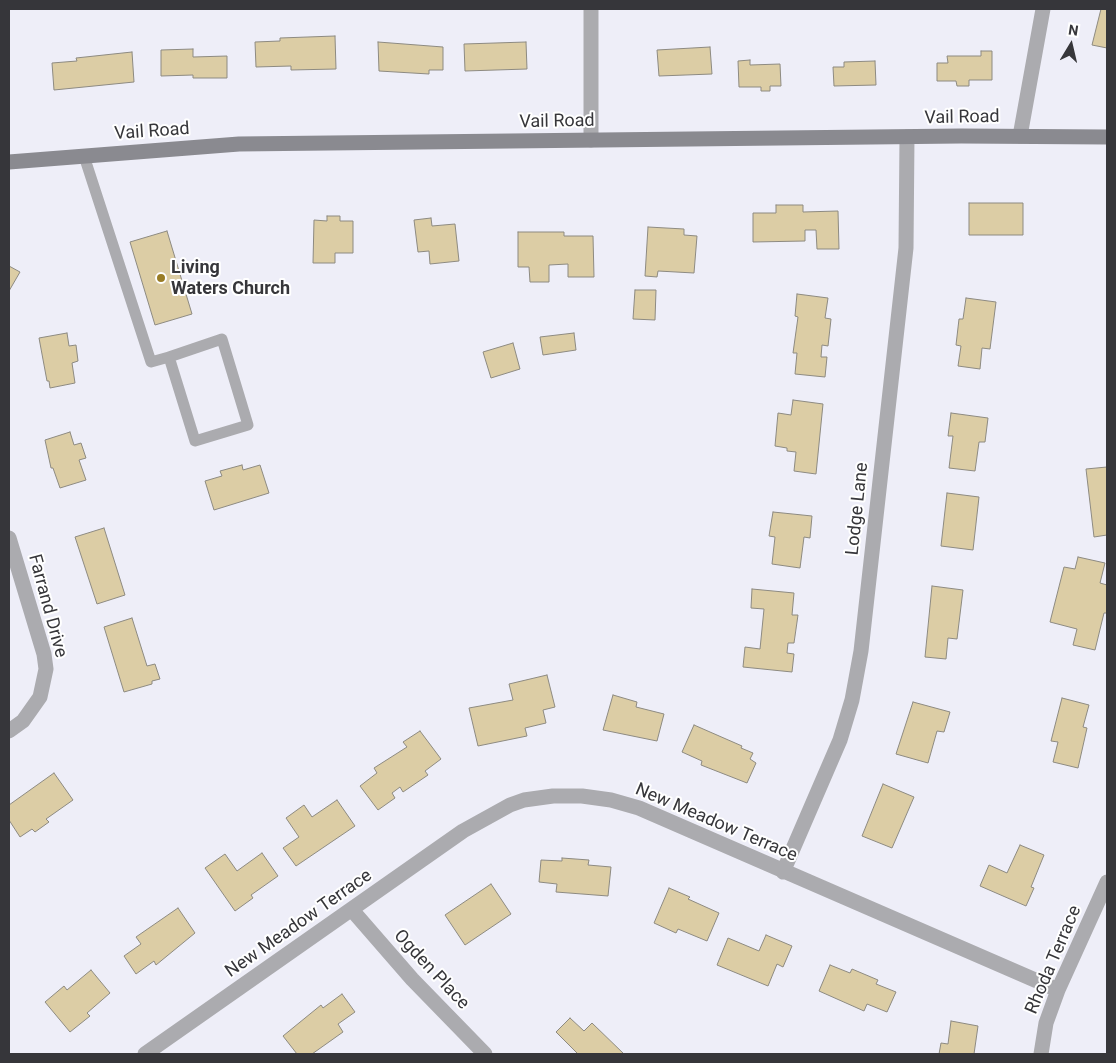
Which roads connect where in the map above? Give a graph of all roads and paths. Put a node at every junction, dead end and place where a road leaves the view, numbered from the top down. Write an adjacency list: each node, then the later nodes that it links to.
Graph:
1 (591, 9): 6 (street)
2 (1043, 9): 3 (street)
3 (1020, 136): 4 (street, Vail Road); 5 (street, Vail Road)
4 (907, 137): 6 (street, Vail Road); 12 (street, Lodge Lane)
5 (1107, 137)
6 (591, 140): 7 (street, Vail Road)
7 (84, 156): 8 (street, Vail Road); 9 (lane)
8 (9, 162)
9 (169, 357): 9 (lane)
10 (9, 538): 11 (street, Farrand Drive)
11 (9, 731)
12 (784, 872): 14 (street, New Meadow Terrace); 15 (street, New Meadow Terrace)
13 (1107, 882): 15 (street, Rhoda Terrace)
14 (352, 910): 16 (street, New Meadow Terrace); 17 (street, Ogden Place)
15 (1058, 990): 18 (street, Rhoda Terrace)
16 (145, 1054)
17 (485, 1054)
18 (1041, 1054)

